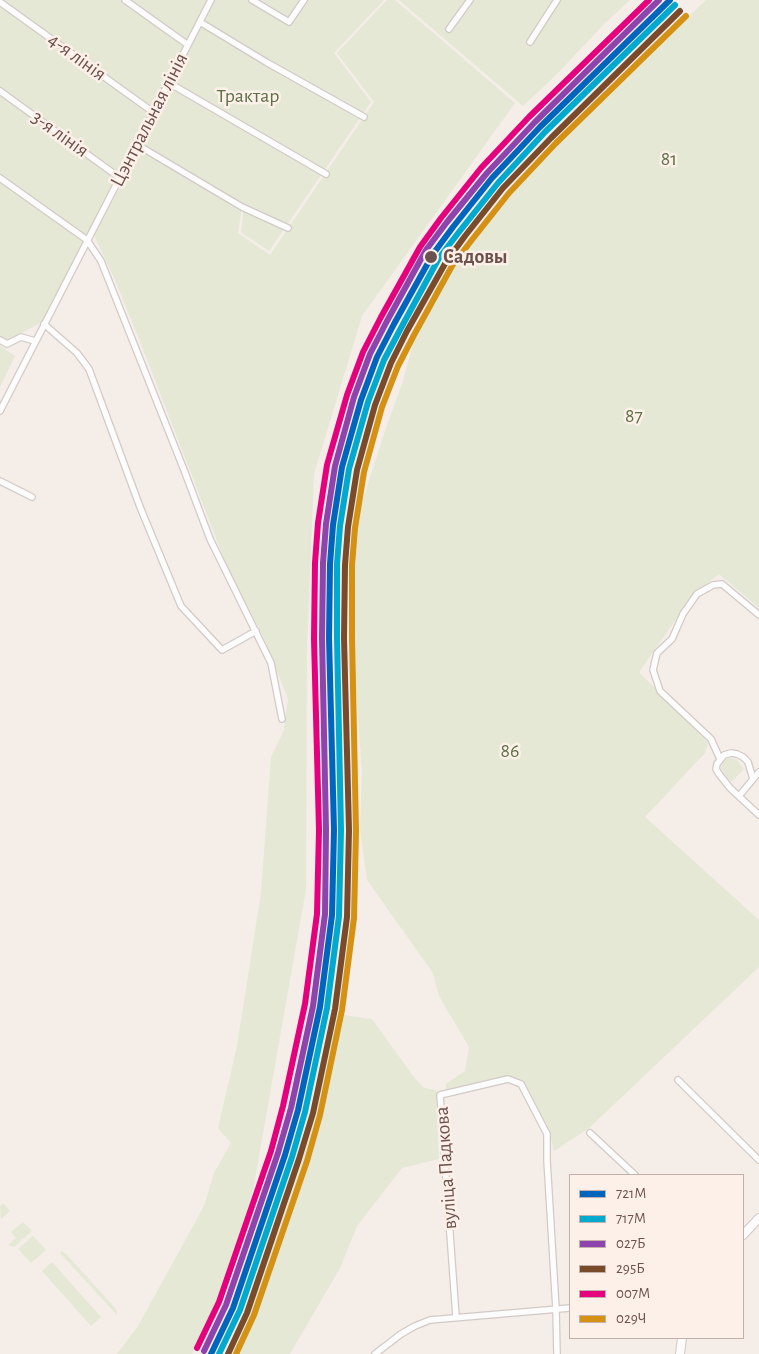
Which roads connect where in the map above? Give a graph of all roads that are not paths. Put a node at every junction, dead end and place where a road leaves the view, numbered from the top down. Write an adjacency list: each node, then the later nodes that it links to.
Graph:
1 (125, 0): 11 (street)
2 (211, 0): 8 (street, Цэнтральная лінія)
3 (252, 0): 4 (street)
4 (304, 0)
5 (470, 0): 9 (street)
6 (557, 0): 10 (street)
7 (0, 2): 14 (street, 4-я лінія)
8 (200, 22): 11 (street, Цэнтральная лінія); 15 (street)
9 (449, 29)
10 (530, 42)
11 (188, 45): 12 (street, Цэнтральная лінія)
12 (169, 83): 14 (street, Цэнтральная лінія); 17 (street)
13 (0, 91): 19 (street, 3-я лінія)
14 (153, 112): 16 (street, Цэнтральная лінія)
15 (364, 117)
16 (136, 144): 19 (street, Цэнтральная лінія); 20 (street)
17 (326, 174)
18 (0, 178): 21 (street)
19 (120, 178): 21 (street, Цэнтральная лінія)
20 (288, 228)
21 (87, 240): 22 (street, Цэнтральная лінія); 29 (street)
22 (44, 324): 24 (street, Цэнтральная лінія); 29 (street)
23 (0, 340): 24 (street)
24 (35, 341): 25 (street, Цэнтральная лінія)
25 (0, 411)
26 (0, 481): 27 (street)
27 (32, 497)
28 (759, 615): 31 (street)
29 (256, 631): 30 (street)
30 (282, 719)
31 (720, 759): 33 (street); 34 (street)
32 (759, 772): 33 (street)
33 (753, 778): 34 (street)
34 (738, 796): 35 (street)
35 (759, 815)
36 (678, 1080): 38 (street)
37 (590, 1132): 39 (street)
38 (759, 1160)
39 (634, 1174)
40 (759, 1218): 41 (street)
41 (744, 1234)
42 (569, 1308): 43 (street)
43 (556, 1309): 44 (street); 44 (street, вуліца Падкова); 47 (street)
44 (456, 1317): 46 (street)
45 (682, 1339): 48 (street)
46 (375, 1354)
47 (557, 1354)
48 (680, 1354)

